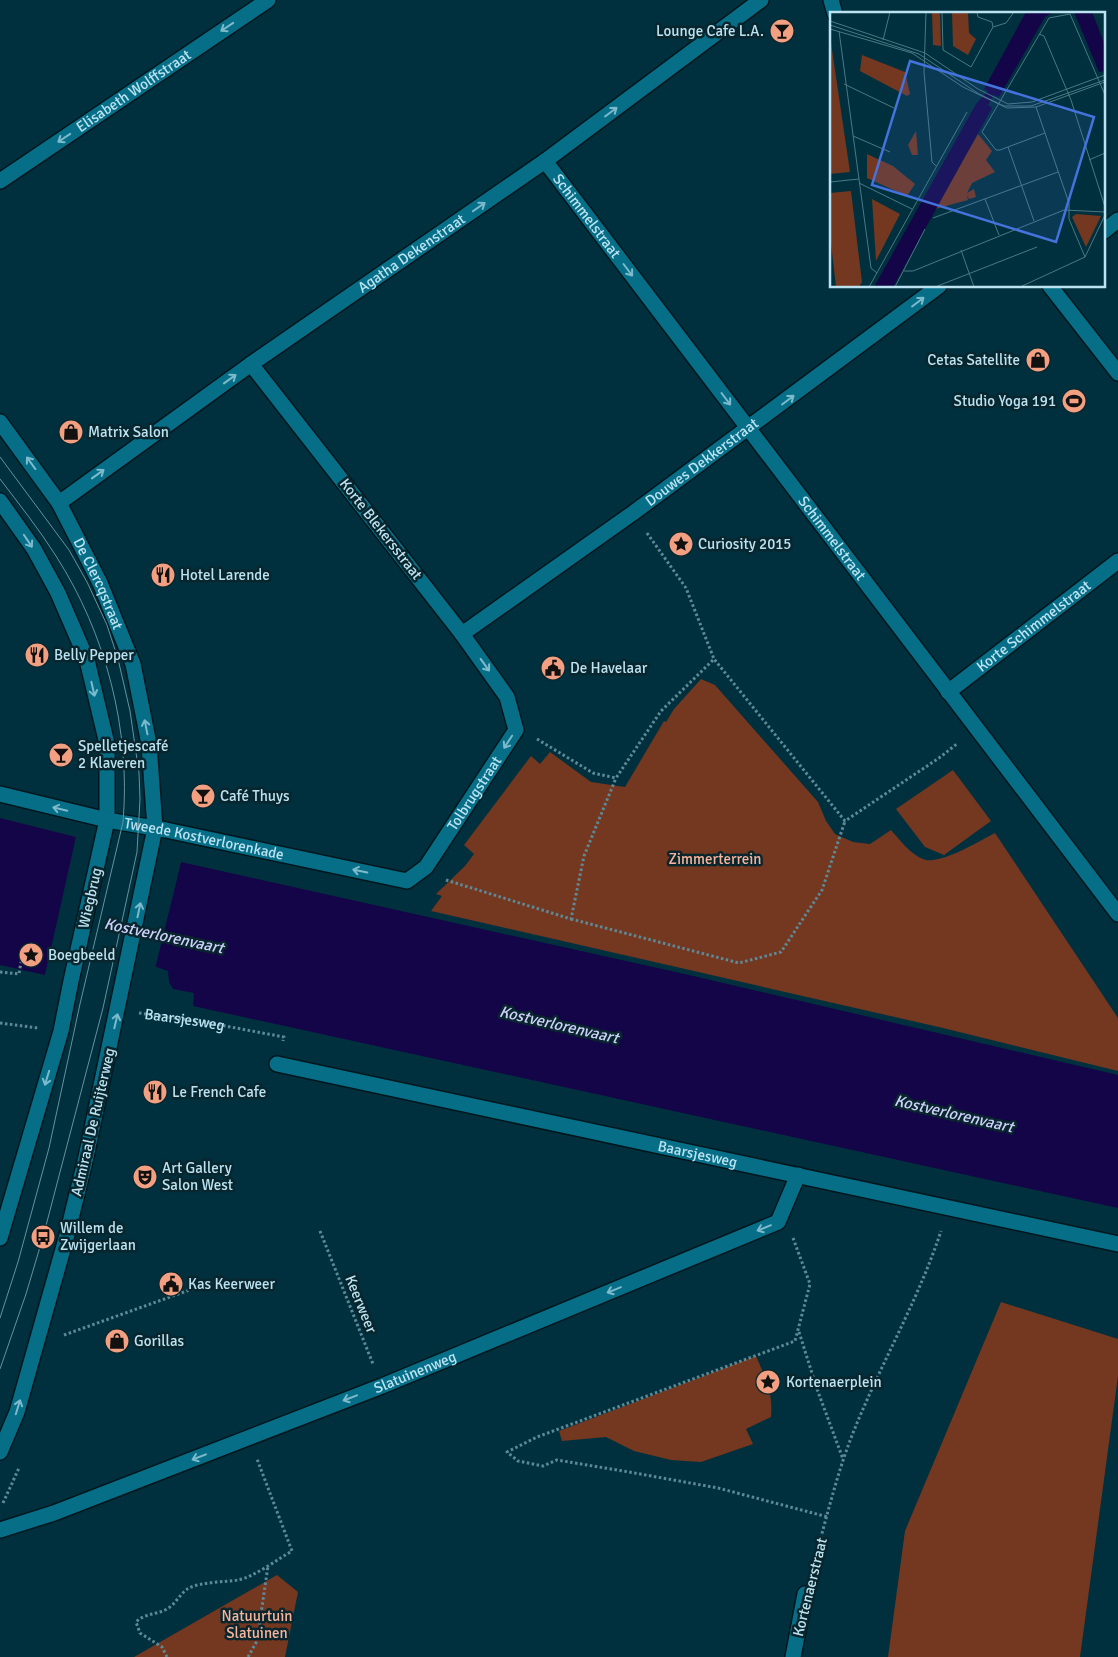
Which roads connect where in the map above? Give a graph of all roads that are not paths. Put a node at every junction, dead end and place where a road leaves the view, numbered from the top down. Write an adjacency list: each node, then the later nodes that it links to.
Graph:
1 (268, 0): 4 (street, Elisabeth Wolffstraat, one-way to 4)
2 (761, 0): 3 (street, Agatha Dekenstraat, one-way to 2)
3 (545, 162): 9 (street, Agatha Dekenstraat, one-way to 3); 12 (street, Schimmelstraat, one-way to 12)
4 (0, 181)
5 (1118, 220): 6 (street)
6 (1106, 229)
7 (936, 288): 12 (street, Douwes Dekkerstraat, one-way to 7)
8 (1052, 288): 10 (street)
9 (251, 364): 14 (street, Agatha Dekenstraat, one-way to 9); 16 (street, Korte Blekersstraat)
10 (1118, 374)
11 (0, 422): 14 (street, De Clercqstraat, one-way to 11)
12 (749, 429): 16 (street, Douwes Dekkerstraat); 17 (street, Schimmelstraat)
13 (0, 501): 20 (street, one-way to 20)
14 (59, 503): 21 (street, De Clercqstraat, one-way to 14)
15 (1118, 561): 17 (street, Korte Schimmelstraat)
16 (462, 634): 18 (street, Korte Blekersstraat, one-way to 18)
17 (948, 692): 23 (street, Schimmelstraat)
18 (516, 730): 22 (street, Tolbrugstraat, one-way to 22)
19 (0, 794): 20 (street, Tweede Kostverlorenkade, one-way to 19)
20 (107, 820): 21 (street, Tweede Kostverlorenkade); 27 (street, Wiegbrug, one-way to 27)
21 (155, 828): 22 (street, Tweede Kostverlorenkade, one-way to 21); 24 (street, De Clercqstraat, one-way to 21)
22 (407, 882)
23 (1118, 914)
24 (122, 992): 29 (street, Admiraal De Ruijterweg, one-way to 24)
25 (277, 1064): 26 (street, Baarsjesweg)
26 (798, 1175): 28 (street, Baarsjesweg); 30 (street, Slatuinenweg, one-way to 30)
27 (0, 1238)
28 (1118, 1244)
29 (0, 1452)
30 (0, 1530)
31 (805, 1594): 32 (street, Kortenaerstraat)
32 (793, 1657)

